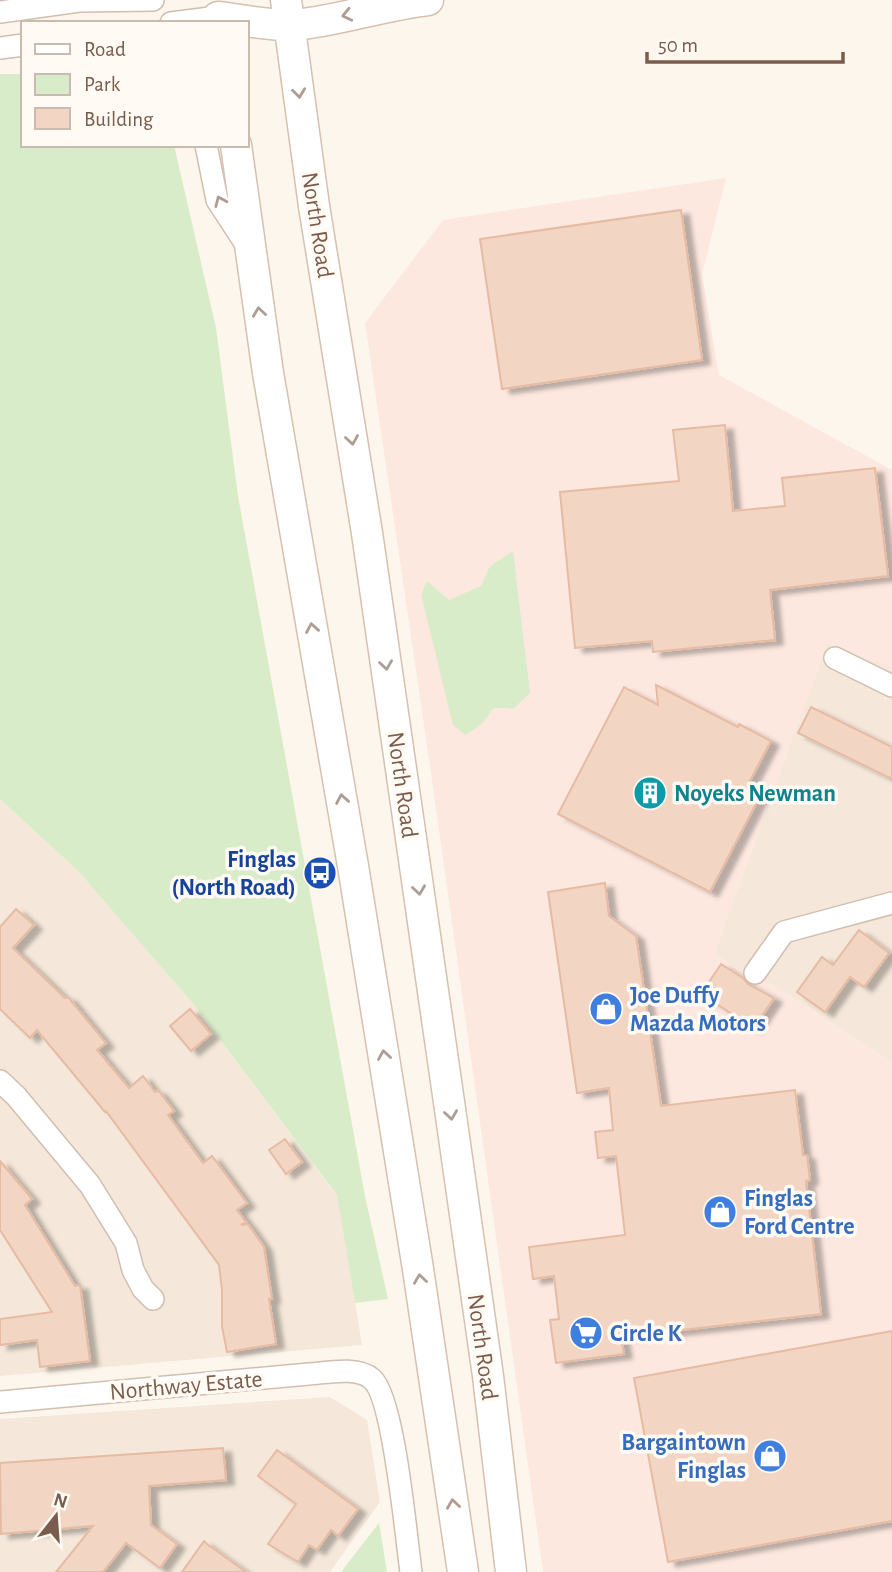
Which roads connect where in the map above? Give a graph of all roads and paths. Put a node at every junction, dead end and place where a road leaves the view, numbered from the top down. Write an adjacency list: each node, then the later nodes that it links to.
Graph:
1 (153, 0): 3 (street)
2 (428, 0): 5 (main road, one-way to 5)
3 (80, 1): 4 (street)
4 (0, 12)
5 (288, 12): 6 (main road); 22 (main road, North Road, one-way to 22)
6 (217, 13): 7 (street)
7 (180, 21)
8 (21, 45): 9 (street)
9 (0, 48)
10 (206, 147): 12 (street, one-way to 10)
11 (236, 147): 12 (main road)
12 (250, 250): 21 (main road, one-way to 12)
13 (835, 658): 14 (street)
14 (892, 685)
15 (892, 903): 16 (street)
16 (755, 973)
17 (0, 1081): 18 (street)
18 (153, 1299)
19 (0, 1402): 20 (street, Northway Estate)
20 (411, 1572)
21 (463, 1572)
22 (512, 1572)

